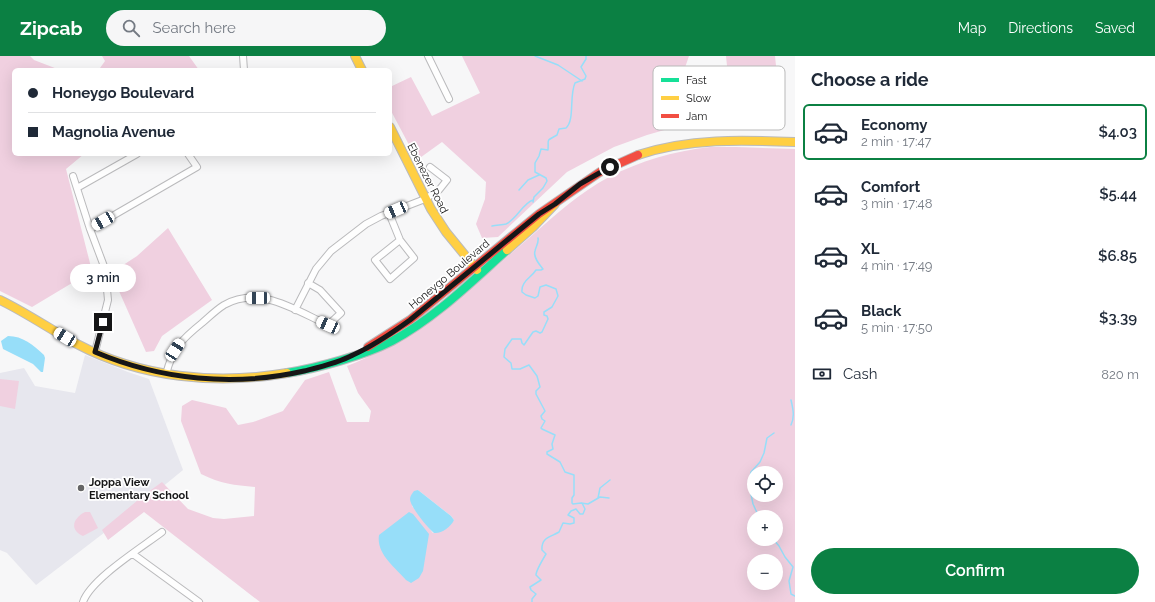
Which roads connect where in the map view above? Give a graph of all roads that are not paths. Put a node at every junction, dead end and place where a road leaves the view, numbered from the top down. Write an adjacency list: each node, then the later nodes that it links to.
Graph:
1 (243, 56): 4 (street)
2 (357, 56): 5 (main road)
3 (428, 56): 6 (street)
4 (244, 68)
5 (361, 68)
6 (449, 99)
7 (392, 131): 14 (main road, Ebenezer Road)
8 (795, 142): 15 (main road, Honeygo Boulevard)
9 (133, 156): 13 (street)
10 (189, 156): 17 (street)
11 (430, 167): 14 (street)
12 (73, 176): 13 (street)
13 (77, 188): 17 (street)
14 (425, 198): 16 (street); 19 (main road, Ebenezer Road)
15 (555, 204): 19 (main road, Honeygo Boulevard); 20 (main road, Honeygo Boulevard)
16 (389, 213): 18 (street); 21 (street)
17 (90, 229): 24 (street)
18 (400, 240): 18 (street)
19 (475, 267): 20 (main road, Ebenezer Road); 25 (main road, Honeygo Boulevard)
20 (480, 274): 25 (main road, Honeygo Boulevard)
21 (308, 283): 23 (street); 23 (street)
22 (0, 300): 24 (main road, Honeygo Boulevard)
23 (295, 310): 26 (street)
24 (95, 352): 26 (main road, Honeygo Boulevard)
25 (353, 355): 26 (main road, Honeygo Boulevard)
26 (166, 374)
27 (162, 532): 28 (street)
28 (133, 554): 29 (street); 30 (street)
29 (83, 602)
30 (199, 602)

